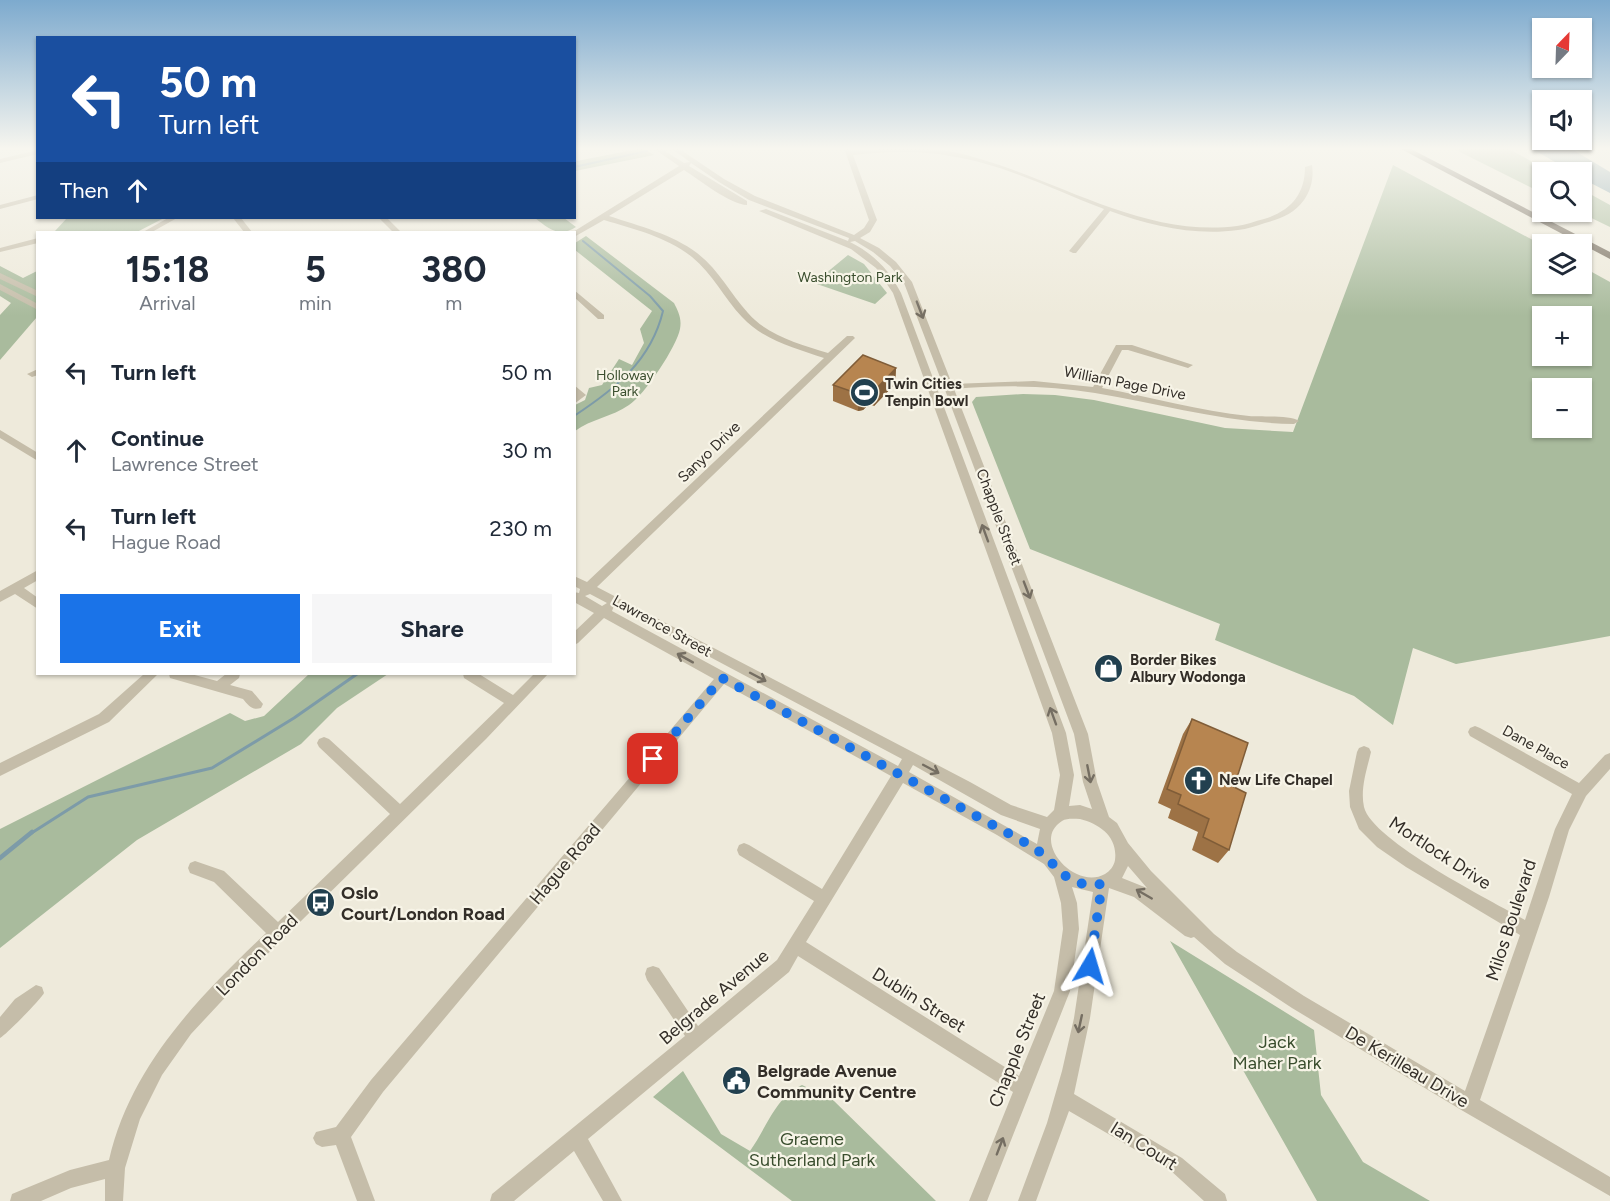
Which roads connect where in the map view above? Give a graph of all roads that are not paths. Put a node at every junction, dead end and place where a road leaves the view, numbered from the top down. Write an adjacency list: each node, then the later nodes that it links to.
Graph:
1 (623, 204): 10 (street)
2 (746, 204): 19 (street)
3 (766, 204): 19 (street)
4 (867, 204): 19 (street)
5 (1095, 204): 9 (street)
6 (1296, 204): 9 (street)
7 (1507, 204): 18 (main road)
8 (1510, 204): 24 (main road)
9 (1108, 209): 22 (street)
10 (603, 217): 17 (street); 35 (street)
11 (171, 219): 14 (street)
12 (238, 219): 15 (street)
13 (384, 219): 16 (street)
14 (149, 231)
15 (247, 231)
16 (396, 231)
17 (576, 234)
18 (1561, 234)
19 (850, 240): 37 (street, Chapple Street, one-way to 37); 38 (street, Chapple Street)
20 (36, 241): 21 (street)
21 (0, 250)
22 (1073, 250)
23 (1592, 252): 25 (main road)
24 (1610, 256)
25 (1610, 262)
26 (0, 276): 28 (street)
27 (0, 287): 31 (street)
28 (28, 290): 29 (street); 31 (street)
29 (36, 294)
30 (576, 294): 33 (street)
31 (15, 296): 32 (street)
32 (36, 307)
33 (601, 317)
34 (850, 338): 35 (street, Sanyo Drive)
35 (830, 357): 45 (street, Sanyo Drive)
36 (1188, 365): 39 (street)
37 (950, 387): 38 (street, William Page Drive); 39 (street, William Page Drive); 72 (street, Chapple Street, one-way to 72)
38 (932, 389): 71 (street, Chapple Street, one-way to 38)
39 (1096, 390): 40 (street, William Page Drive)
40 (1294, 421)
41 (0, 433): 42 (street)
42 (36, 457)
43 (36, 575): 46 (street)
44 (576, 581): 45 (street, Lawrence Street)
45 (589, 587): 48 (street, Sanyo Drive); 49 (street, Lawrence Street)
46 (15, 588): 47 (street); 50 (street)
47 (0, 597)
48 (576, 597): 51 (street, Lawrence Street)
49 (614, 601): 51 (street); 65 (street, Lawrence Street, one-way to 65)
50 (36, 604)
51 (603, 612): 52 (street); 58 (street, Lawrence Street, one-way to 51)
52 (576, 638)
53 (151, 675): 67 (street)
54 (178, 675): 59 (street)
55 (233, 675): 59 (street)
56 (471, 675): 60 (street)
57 (541, 675): 60 (street, London Road)
58 (722, 678): 68 (street, Lawrence Street); 91 (street, Hague Road)
59 (220, 687): 61 (street)
60 (513, 702): 70 (street, London Road)
61 (256, 704)
62 (1475, 732): 69 (street, Dane Place)
63 (324, 743): 70 (street)
64 (1364, 753): 80 (street, Mortlock Drive)
65 (910, 758): 68 (street, Belgrade Avenue); 71 (street, Lawrence Street, one-way to 71)
66 (1610, 759): 69 (street, Milos Boulevard)
67 (0, 770)
68 (901, 775): 75 (street, Lawrence Street); 79 (street, Belgrade Avenue)
69 (1581, 791): 80 (street, Milos Boulevard)
70 (401, 812): 81 (street, London Road)
71 (1056, 819): 72 (street); 75 (street)
72 (1103, 821): 73 (street)
73 (1123, 848): 78 (street); 82 (street, De Kerilleau Drive)
74 (744, 850): 79 (street)
75 (1049, 859): 77 (street)
76 (195, 868): 81 (street)
77 (1061, 874): 78 (street); 88 (street, Chapple Street)
78 (1105, 883): 82 (street, De Kerilleau Drive, one-way to 78); 89 (street, one-way to 89)
79 (824, 899): 83 (street, Belgrade Avenue)
80 (1529, 931): 90 (street, Milos Boulevard)
81 (278, 933): 94 (street, London Road)
82 (1208, 940): 90 (street, De Kerilleau Drive)
83 (796, 945): 87 (street, Belgrade Avenue); 88 (street, Dublin Street)
84 (653, 974): 87 (street)
85 (36, 993): 86 (street)
86 (0, 1030)
87 (696, 1038): 93 (street, Belgrade Avenue)
88 (1022, 1088): 101 (street, Chapple Street, one-way to 88)
89 (1064, 1098): 102 (street); 103 (street, Ian Court)
90 (1469, 1105): 95 (street, De Kerilleau Drive)
91 (341, 1135): 92 (street); 98 (street)
92 (322, 1138)
93 (577, 1138): 99 (street, Belgrade Avenue); 100 (street)
94 (109, 1169): 96 (street); 97 (street, London Road)
95 (1610, 1187)
96 (19, 1201)
97 (114, 1201)
98 (366, 1201)
99 (499, 1201)
100 (613, 1201)
101 (978, 1201)
102 (1027, 1201)
103 (1218, 1201)

